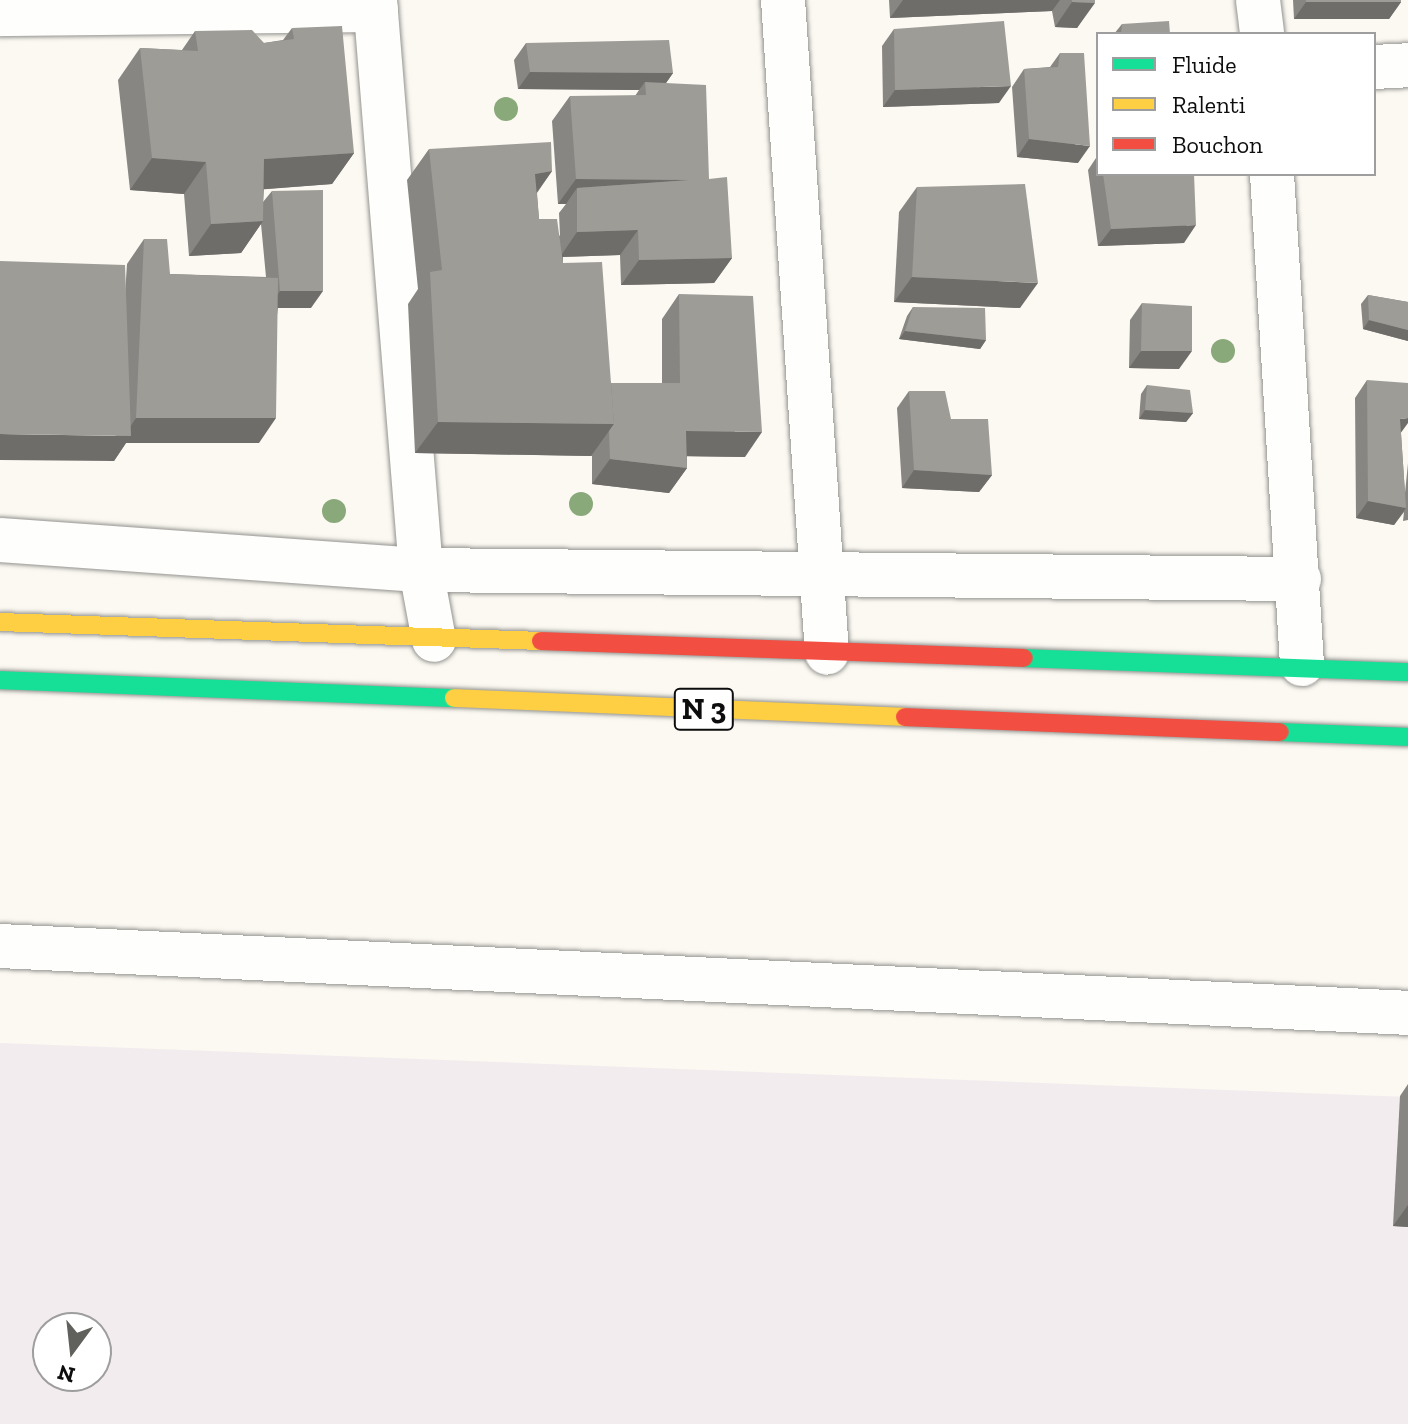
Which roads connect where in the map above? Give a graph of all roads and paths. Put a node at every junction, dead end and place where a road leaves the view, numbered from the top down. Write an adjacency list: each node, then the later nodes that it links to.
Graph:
1 (783, 0): 12 (street)
2 (1258, 0): 5 (street)
3 (375, 5): 4 (street); 10 (street)
4 (0, 14)
5 (1262, 32)
6 (1408, 65): 7 (street)
7 (1376, 67)
8 (1272, 176): 11 (street)
9 (0, 540): 10 (street)
10 (421, 570): 12 (street); 14 (street)
11 (1299, 579): 12 (street); 16 (street)
12 (822, 580): 15 (street)
13 (0, 622): 14 (main road, N 3)
14 (434, 640): 15 (main road, N 3)
15 (827, 653): 16 (main road, N 3)
16 (1302, 664): 17 (main road, N 3)
17 (1408, 672)
18 (0, 680): 19 (main road, N 3)
19 (1408, 737)
20 (0, 946): 21 (street)
21 (1408, 1013)

